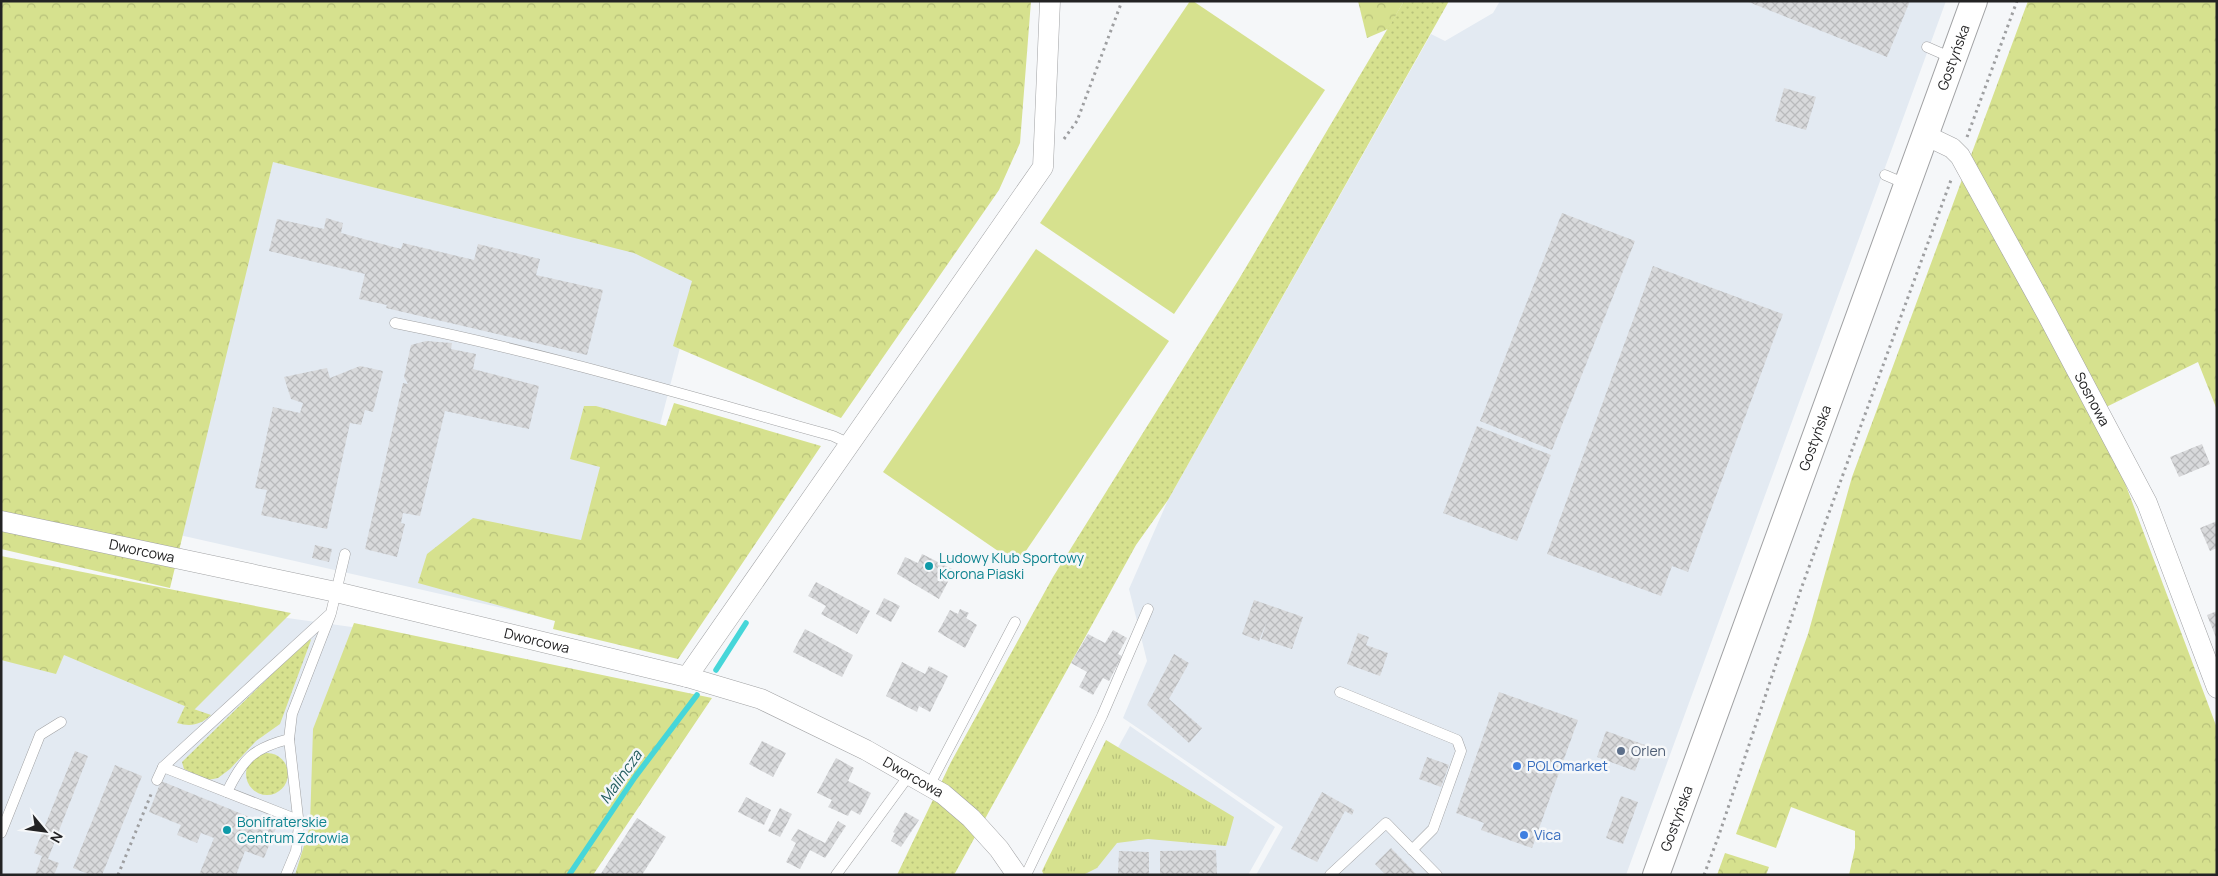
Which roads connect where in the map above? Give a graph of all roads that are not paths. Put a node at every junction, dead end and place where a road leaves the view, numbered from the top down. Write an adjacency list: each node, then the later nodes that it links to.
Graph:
1 (1050, 1): 7 (street)
2 (1974, 1): 4 (street, Gostyńska)
3 (1927, 47): 4 (lane)
4 (1953, 59): 5 (street, Gostyńska)
5 (1926, 135): 15 (street, Sosnowa); 33 (street, Gostyńska)
6 (394, 323): 7 (lane)
7 (850, 444): 14 (street)
8 (1, 521): 10 (street, Dworcowa)
9 (345, 554): 10 (lane)
10 (336, 592): 12 (lane); 14 (street, Dworcowa)
11 (1148, 609): 30 (lane)
12 (331, 613): 18 (lane); 19 (lane)
13 (1015, 622): 22 (lane)
14 (687, 677): 20 (street, Dworcowa)
15 (2217, 688)
16 (1340, 692): 26 (lane)
17 (61, 722): 25 (lane)
18 (289, 739): 23 (lane); 24 (lane)
19 (163, 767): 21 (lane); 23 (lane)
20 (910, 774): 22 (street, Dworcowa); 28 (lane)
21 (157, 780)
22 (929, 786): 29 (street, Dworcowa)
23 (227, 792): 24 (lane)
24 (298, 820): 27 (lane)
25 (1, 833)
26 (1412, 850): 31 (lane); 32 (lane)
27 (286, 875)
28 (836, 875)
29 (1017, 875)
30 (1026, 875)
31 (1330, 875)
32 (1437, 875)
33 (1656, 875)

